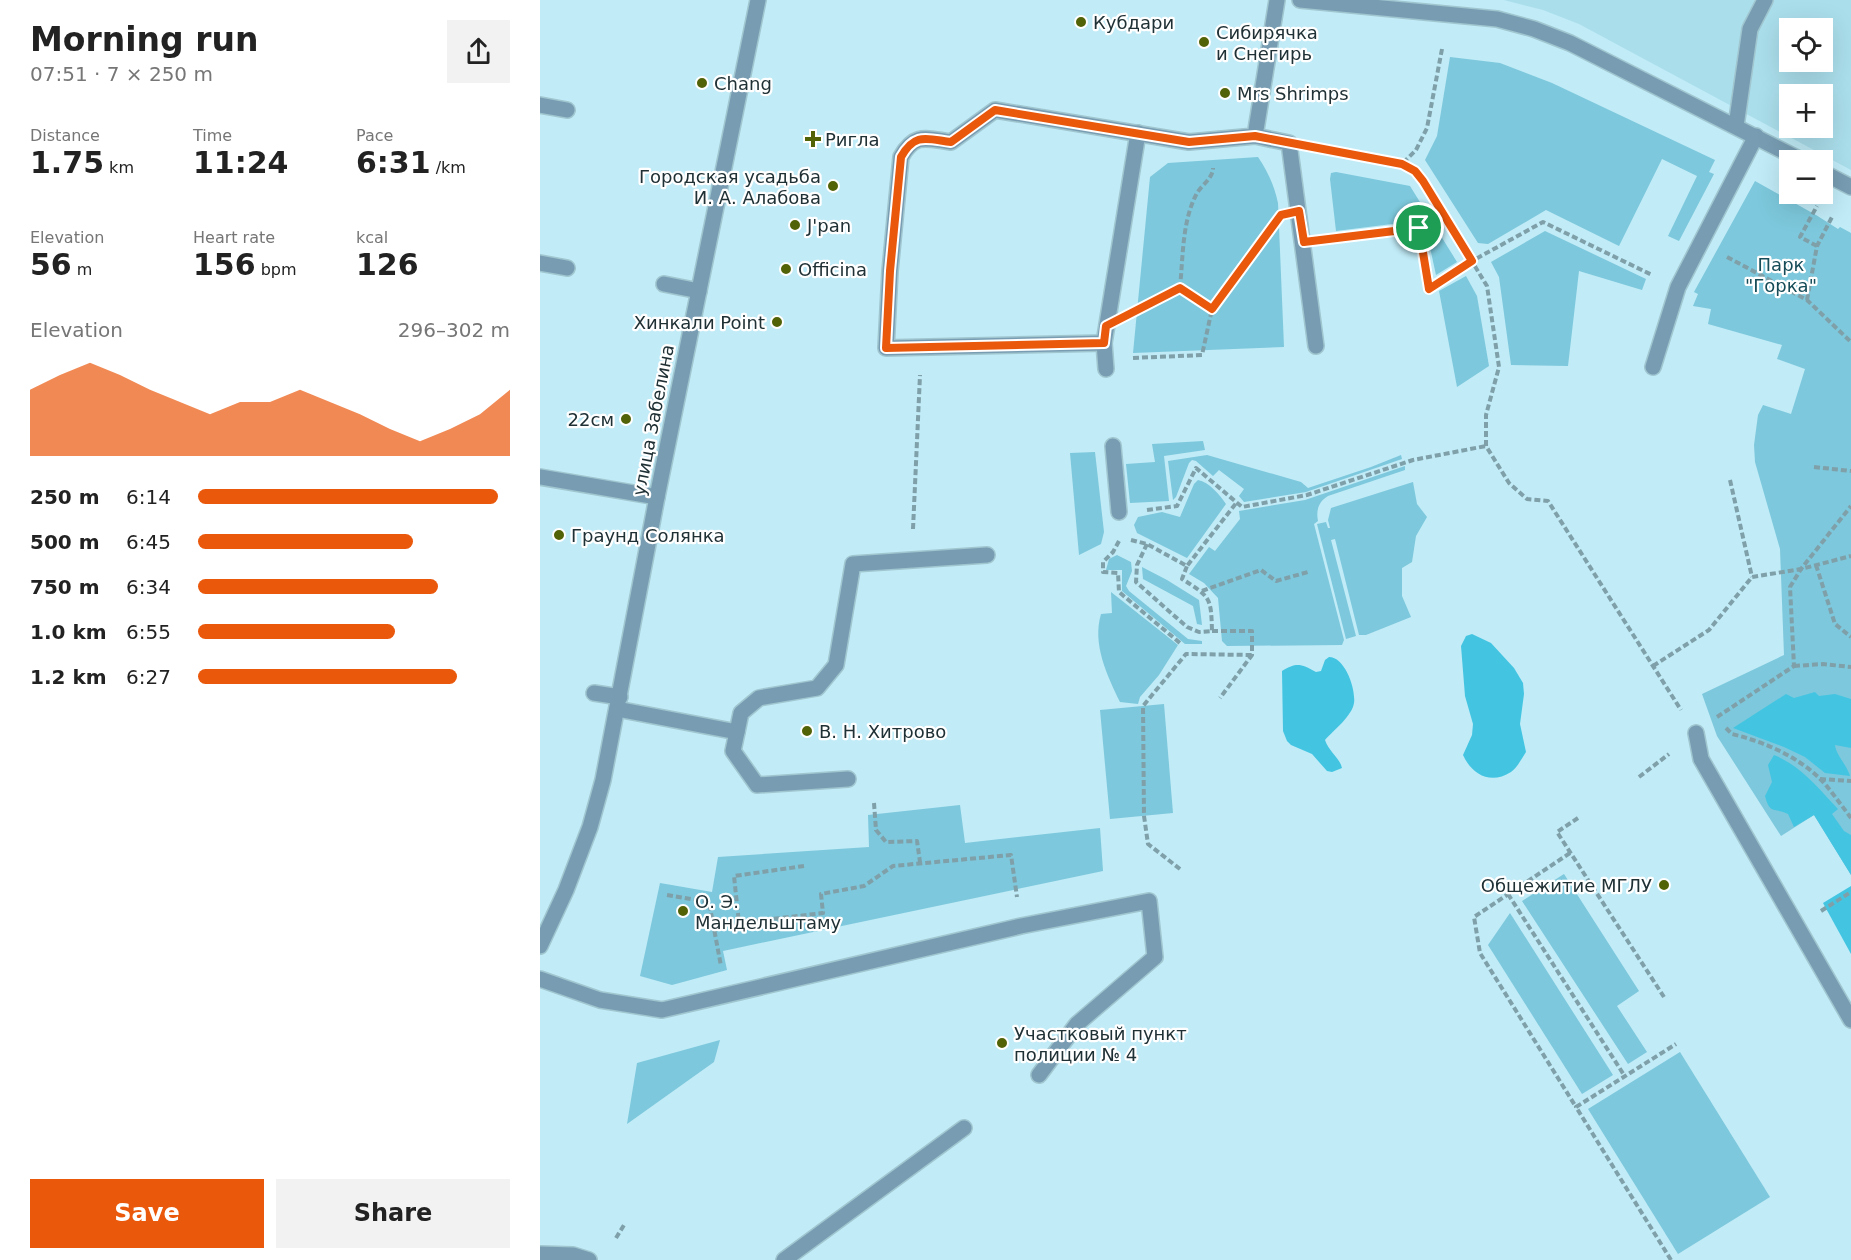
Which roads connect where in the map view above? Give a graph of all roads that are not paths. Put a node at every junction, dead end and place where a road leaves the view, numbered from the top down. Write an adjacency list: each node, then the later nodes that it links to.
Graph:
1 (758, 0): 18 (street, улица Забелина)
2 (1277, 0): 10 (street)
3 (1300, 0): 5 (street)
4 (1765, 0): 8 (street)
5 (1321, 1): 8 (street)
6 (540, 105): 7 (street)
7 (567, 110)
8 (1736, 126): 11 (street)
9 (1138, 134): 10 (street); 19 (street); 19 (street)
10 (1255, 136): 20 (street)
11 (1756, 136): 12 (street); 22 (street)
12 (1782, 150)
13 (1833, 178): 14 (street)
14 (1851, 188)
15 (540, 263): 16 (street)
16 (567, 268)
17 (664, 284): 18 (street)
18 (699, 291): 25 (street, улица Забелина)
19 (1104, 343): 21 (street)
20 (1316, 346)
21 (1106, 364)
22 (1653, 367)
23 (1113, 446): 26 (street)
24 (540, 477): 25 (street)
25 (657, 497): 29 (street, улица Забелина)
26 (1119, 513)
27 (987, 555): 30 (street)
28 (594, 693): 29 (street)
29 (618, 703): 30 (street); 33 (street, улица Забелина)
30 (737, 732): 32 (street)
31 (1696, 733): 35 (street)
32 (848, 779)
33 (540, 946)
34 (540, 979): 36 (street)
35 (1851, 1020)
36 (1039, 1075)
37 (964, 1128): 40 (street)
38 (540, 1254): 39 (street)
39 (589, 1260)
40 (784, 1260)

